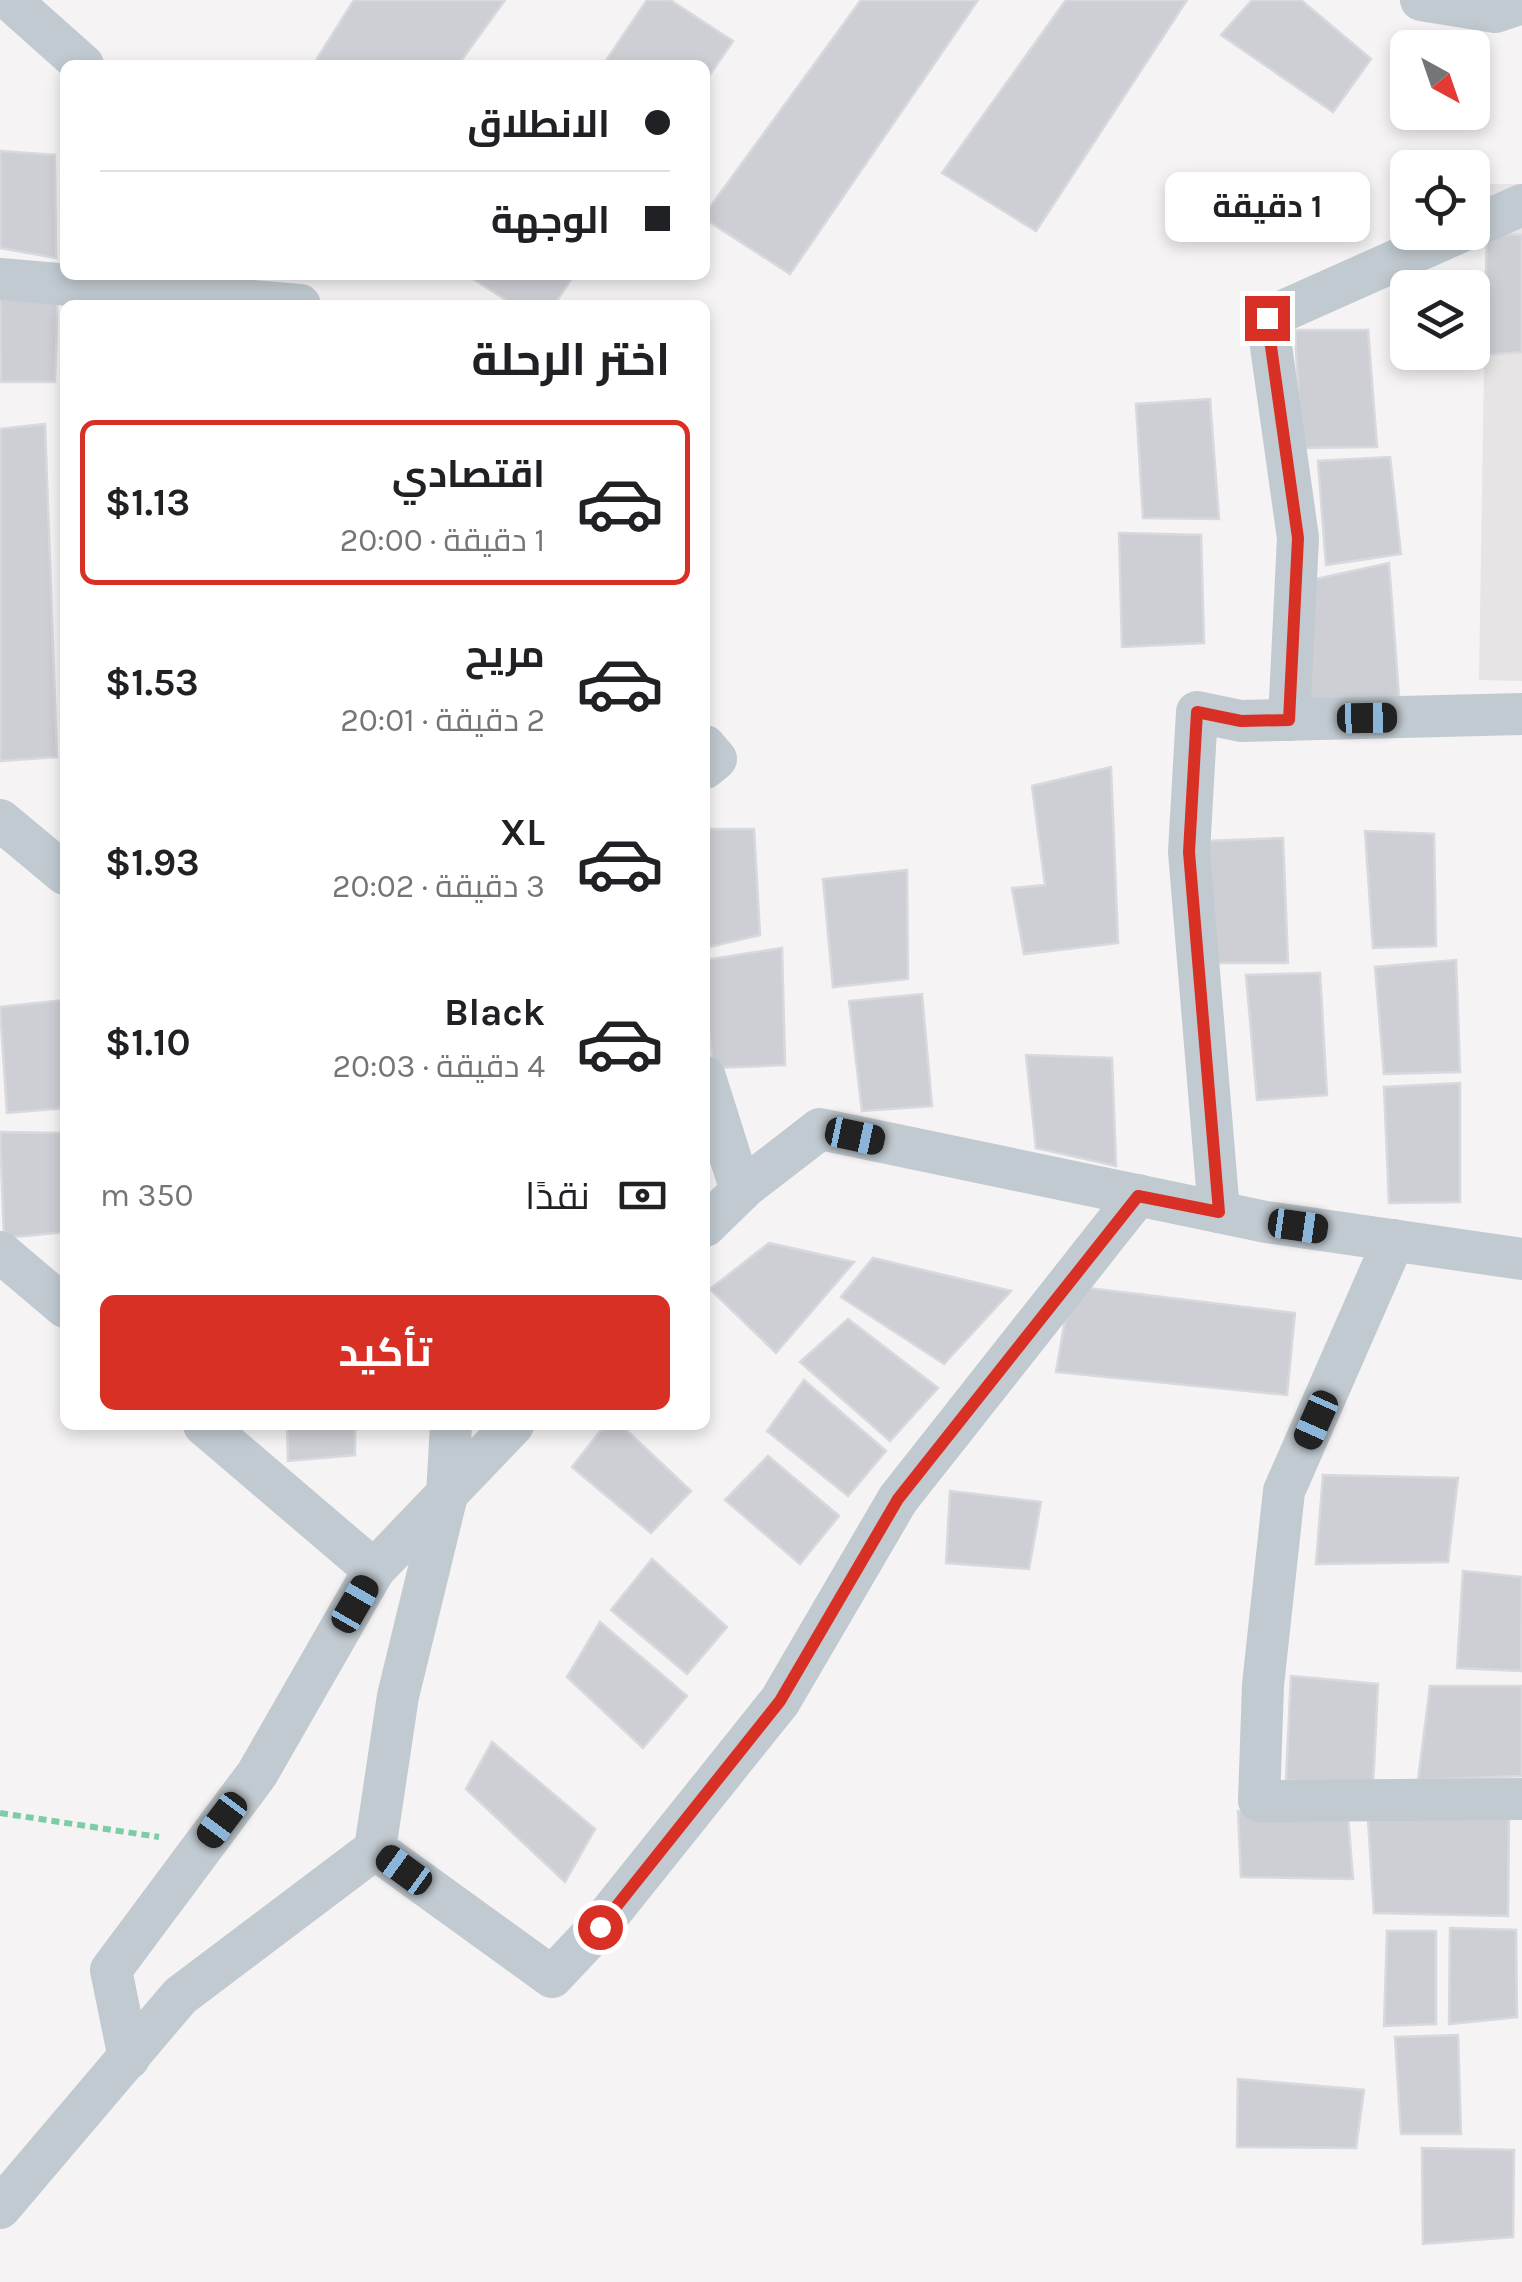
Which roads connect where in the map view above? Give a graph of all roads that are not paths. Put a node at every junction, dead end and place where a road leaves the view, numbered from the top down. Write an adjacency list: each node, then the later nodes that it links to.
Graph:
1 (10, 0): 4 (street)
2 (1421, 0): 3 (street)
3 (1522, 2)
4 (77, 60)
5 (1522, 205): 6 (street)
6 (1490, 219)
7 (1420, 250): 12 (street)
8 (0, 280): 9 (street)
9 (146, 290): 10 (street)
10 (249, 300)
11 (1522, 714): 12 (street)
12 (1289, 720): 18 (street)
13 (0, 820): 14 (street)
14 (60, 870)
15 (710, 1093): 16 (street)
16 (741, 1191): 17 (street); 19 (street)
17 (1138, 1196): 18 (street); 30 (street)
18 (1219, 1212): 20 (street)
19 (710, 1221)
20 (1394, 1240): 22 (street); 29 (street)
21 (0, 1252): 23 (street)
22 (1522, 1258)
23 (60, 1303)
24 (210, 1430): 28 (street)
25 (451, 1430): 27 (street)
26 (508, 1430): 27 (street)
27 (447, 1495): 28 (street); 30 (street)
28 (374, 1570): 31 (street)
29 (1522, 1799)
30 (374, 1849): 31 (street)
31 (129, 2058): 32 (street)
32 (0, 2208)

